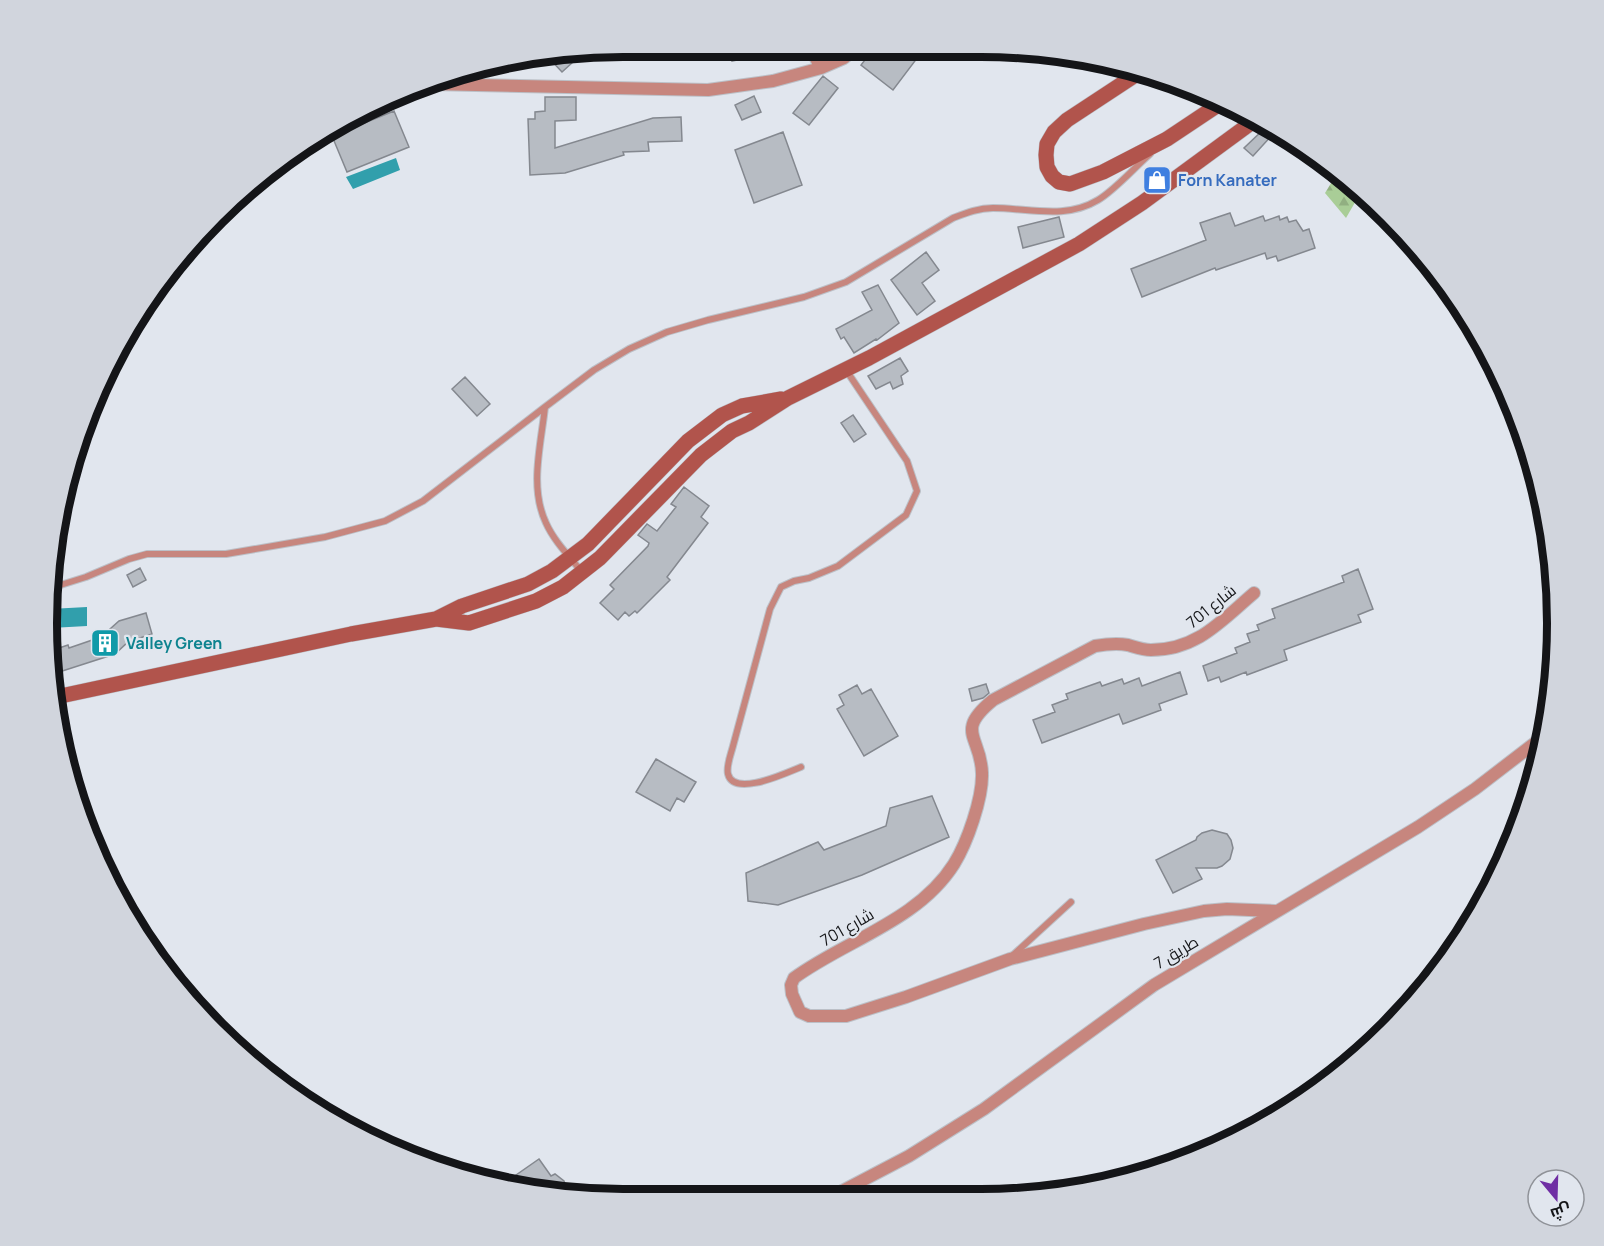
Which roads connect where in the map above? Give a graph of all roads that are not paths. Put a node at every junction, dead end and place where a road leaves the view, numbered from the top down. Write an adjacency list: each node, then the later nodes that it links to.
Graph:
1 (815, 57): 3 (street)
2 (845, 57): 3 (street)
3 (821, 68): 5 (street)
4 (1132, 77): 8 (street)
5 (450, 84)
6 (1214, 107): 8 (street)
7 (1249, 125): 9 (street)
8 (1167, 139): 11 (lane)
9 (845, 369): 10 (street); 19 (lane)
10 (788, 398): 12 (street); 13 (street)
11 (545, 407): 12 (lane); 14 (lane)
12 (571, 558): 13 (lane); 16 (street)
13 (582, 572): 16 (street)
14 (58, 586)
15 (1254, 593): 22 (street, شارع 701)
16 (436, 619): 17 (street)
17 (62, 696)
18 (1534, 744): 21 (street, طريق 7)
19 (801, 767)
20 (1071, 902): 22 (lane)
21 (1275, 911): 22 (street, شارع 701); 23 (street, طريق 7)
22 (1010, 958)
23 (846, 1189)

